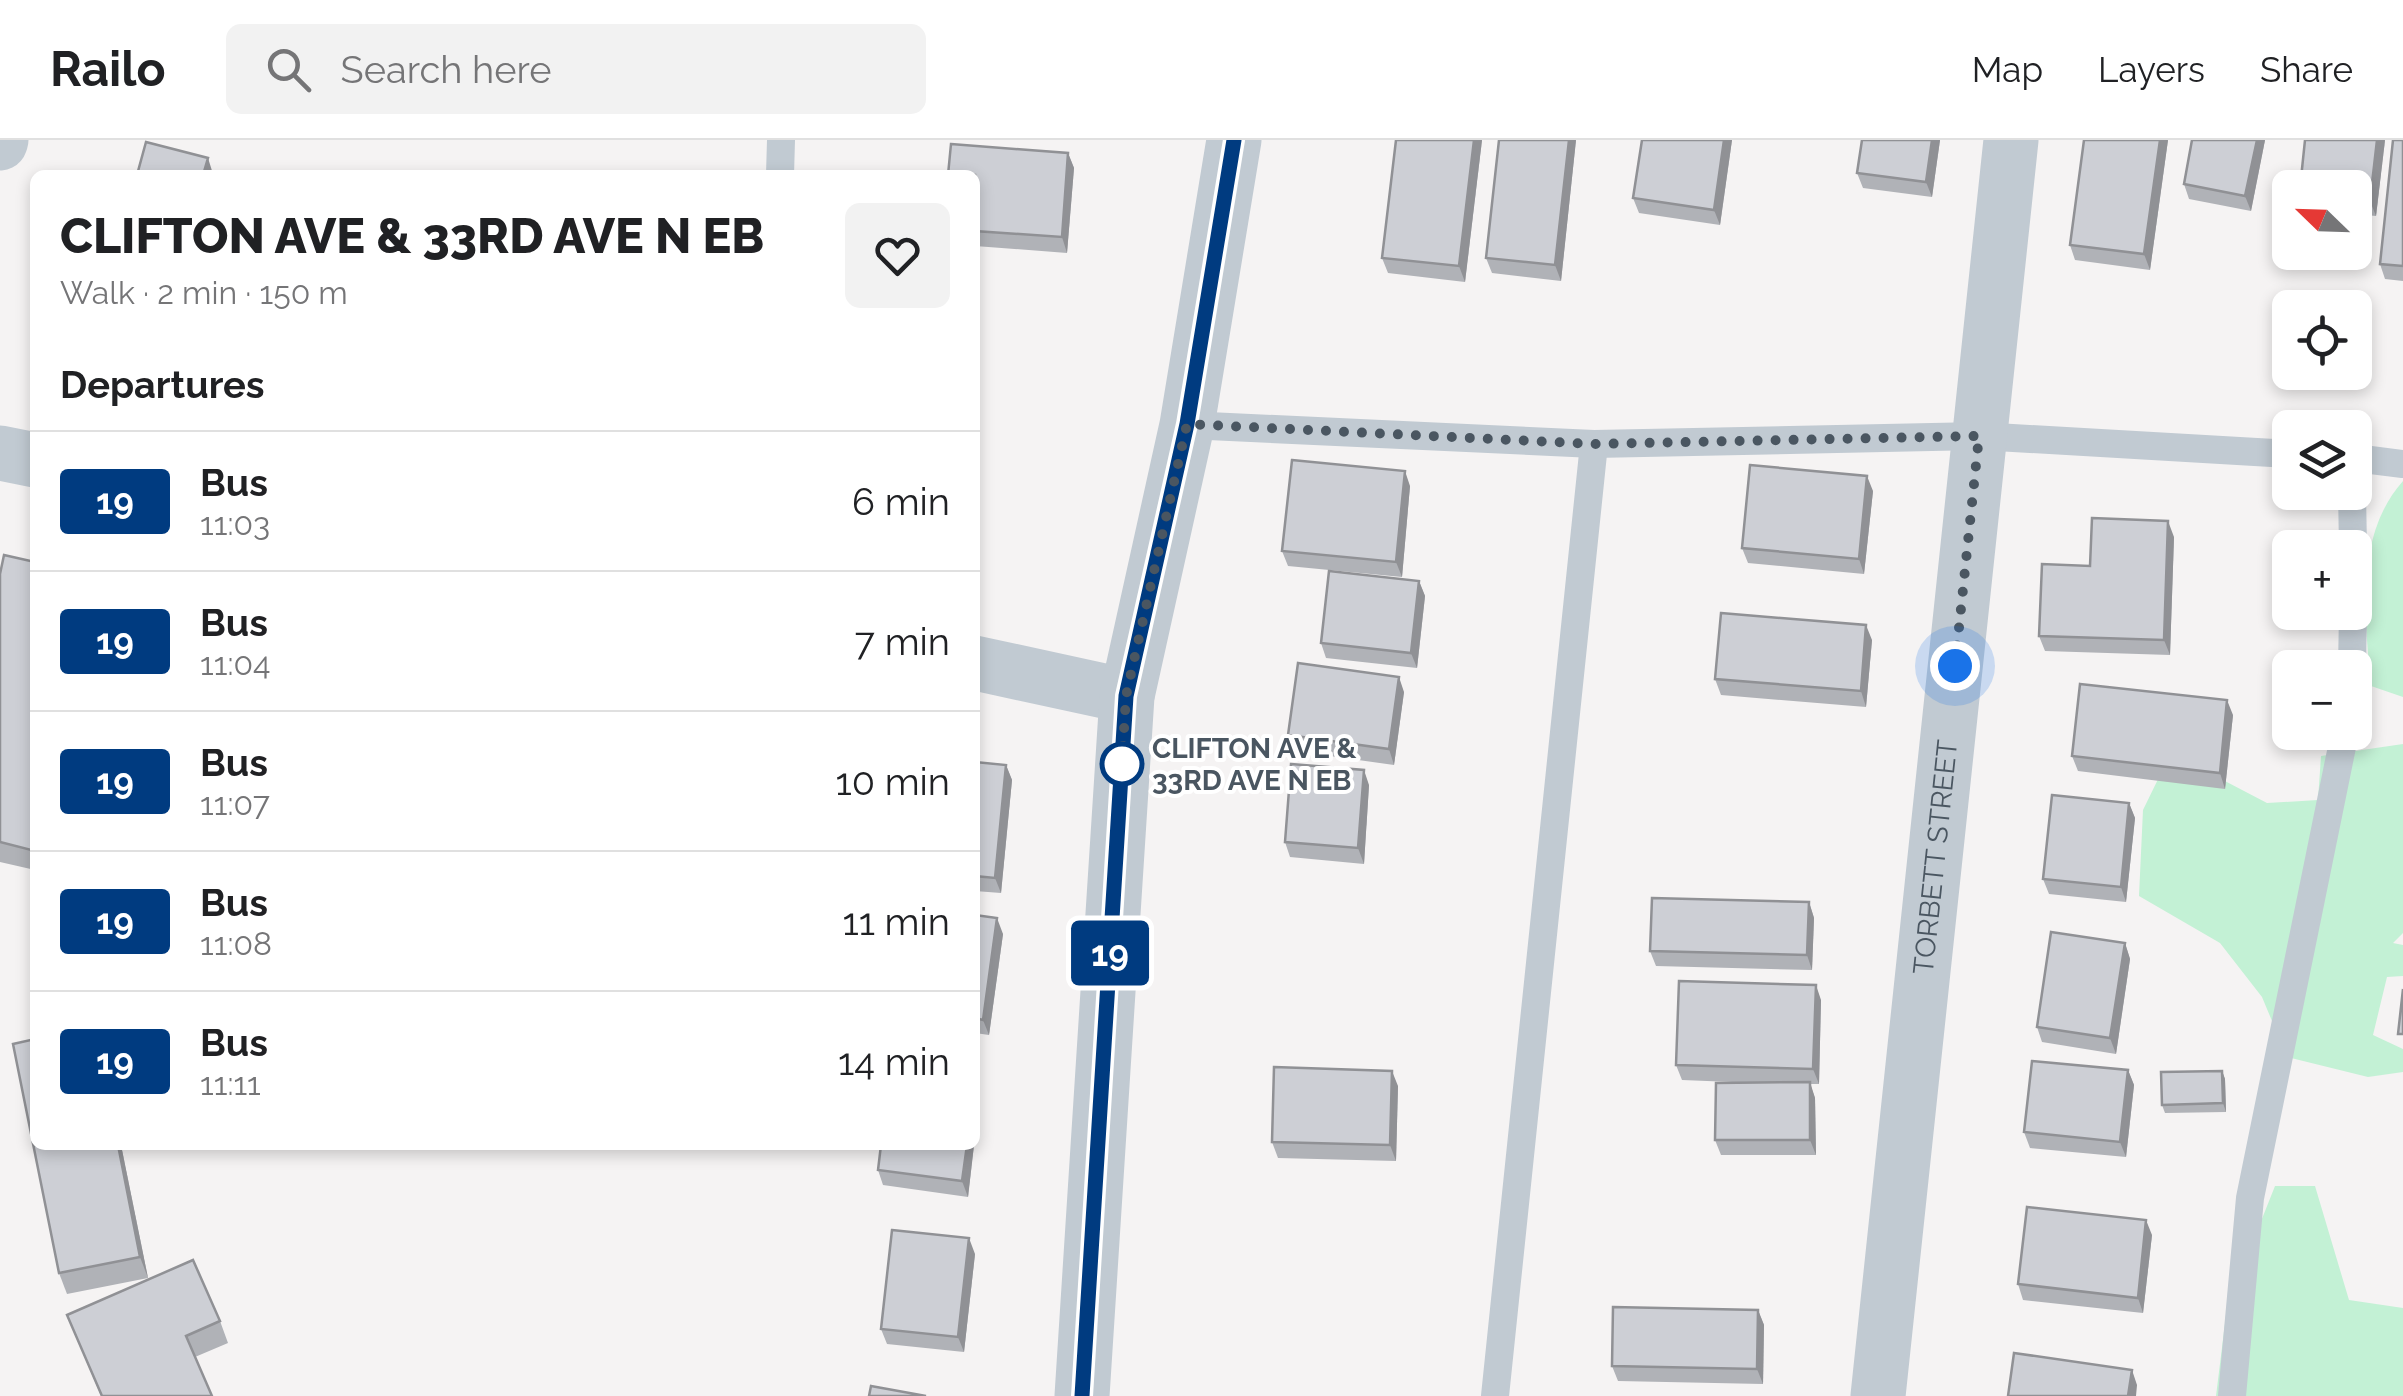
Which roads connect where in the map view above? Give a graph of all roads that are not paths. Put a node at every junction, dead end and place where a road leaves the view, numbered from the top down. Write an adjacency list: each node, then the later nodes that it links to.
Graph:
1 (781, 140): 4 (lane)
2 (1234, 140): 5 (street)
3 (2010, 140): 6 (street, TORBETT STREET)
4 (780, 170)
5 (1187, 424): 7 (lane); 14 (street)
6 (1979, 436): 7 (lane); 9 (lane); 18 (street, TORBETT STREET)
7 (1594, 444): 17 (lane)
8 (0, 453): 10 (street)
9 (2272, 453)
10 (30, 459)
11 (2372, 460): 12 (lane)
12 (2403, 464)
13 (980, 664): 14 (street)
14 (1126, 696): 16 (street)
15 (2341, 750): 19 (lane)
16 (1082, 1396)
17 (1496, 1396)
18 (1878, 1396)
19 (2232, 1396)

